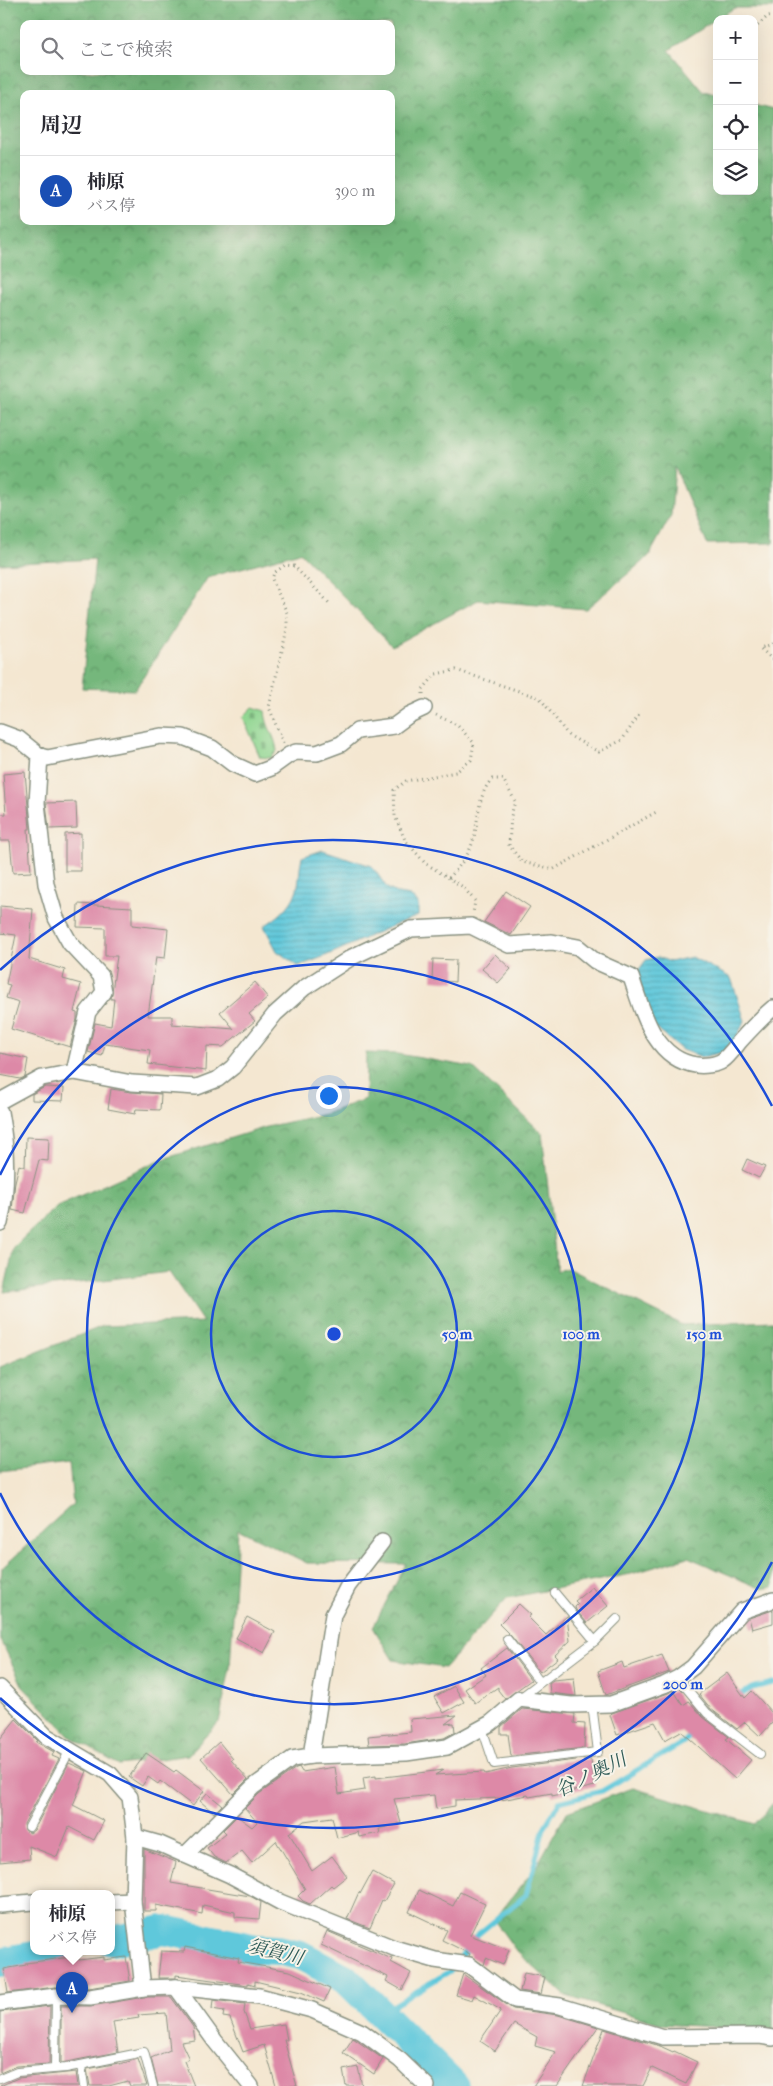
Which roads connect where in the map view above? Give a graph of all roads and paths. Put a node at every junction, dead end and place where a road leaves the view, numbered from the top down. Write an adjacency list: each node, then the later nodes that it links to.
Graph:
1 (773, 15): 2 (path)
2 (758, 25)
3 (330, 604): 9 (path)
4 (773, 644): 5 (path)
5 (773, 660)
6 (424, 708): 7 (path); 9 (street); 12 (path)
7 (639, 716)
8 (0, 732): 10 (street)
9 (289, 755): 10 (street)
10 (40, 756): 15 (street)
11 (658, 811): 12 (path)
12 (449, 878): 13 (path)
13 (471, 926): 14 (street); 15 (street)
14 (773, 1008)
15 (74, 1072): 16 (street)
16 (0, 1101)
17 (0, 1112): 18 (street)
18 (0, 1223)
19 (382, 1542): 33 (street)
20 (555, 1593): 24 (lane)
21 (773, 1600): 25 (street)
22 (618, 1619): 24 (lane)
23 (507, 1640): 26 (lane)
24 (595, 1641): 26 (lane)
25 (678, 1678): 29 (street); 32 (lane)
26 (540, 1682): 28 (lane)
27 (0, 1688): 31 (street)
28 (519, 1699): 29 (street); 30 (street)
29 (592, 1704): 30 (lane)
30 (482, 1728): 33 (street)
31 (70, 1750): 34 (lane); 35 (street)
32 (760, 1754)
33 (311, 1756): 36 (street)
34 (29, 1827)
35 (135, 1836): 36 (street); 40 (street)
36 (185, 1856): 45 (street)
37 (30, 1902): 39 (street)
38 (115, 1903): 40 (street)
39 (0, 1905)
40 (134, 1909): 42 (street)
41 (176, 1987): 42 (street); 51 (street); 52 (street)
42 (142, 1988): 43 (street)
43 (56, 1996): 44 (street); 47 (lane)
44 (0, 2003)
45 (773, 2038)
46 (81, 2064): 47 (lane); 49 (lane); 50 (lane)
47 (55, 2068): 48 (lane)
48 (0, 2079)
49 (84, 2086)
50 (153, 2086)
51 (251, 2086)
52 (427, 2086)

